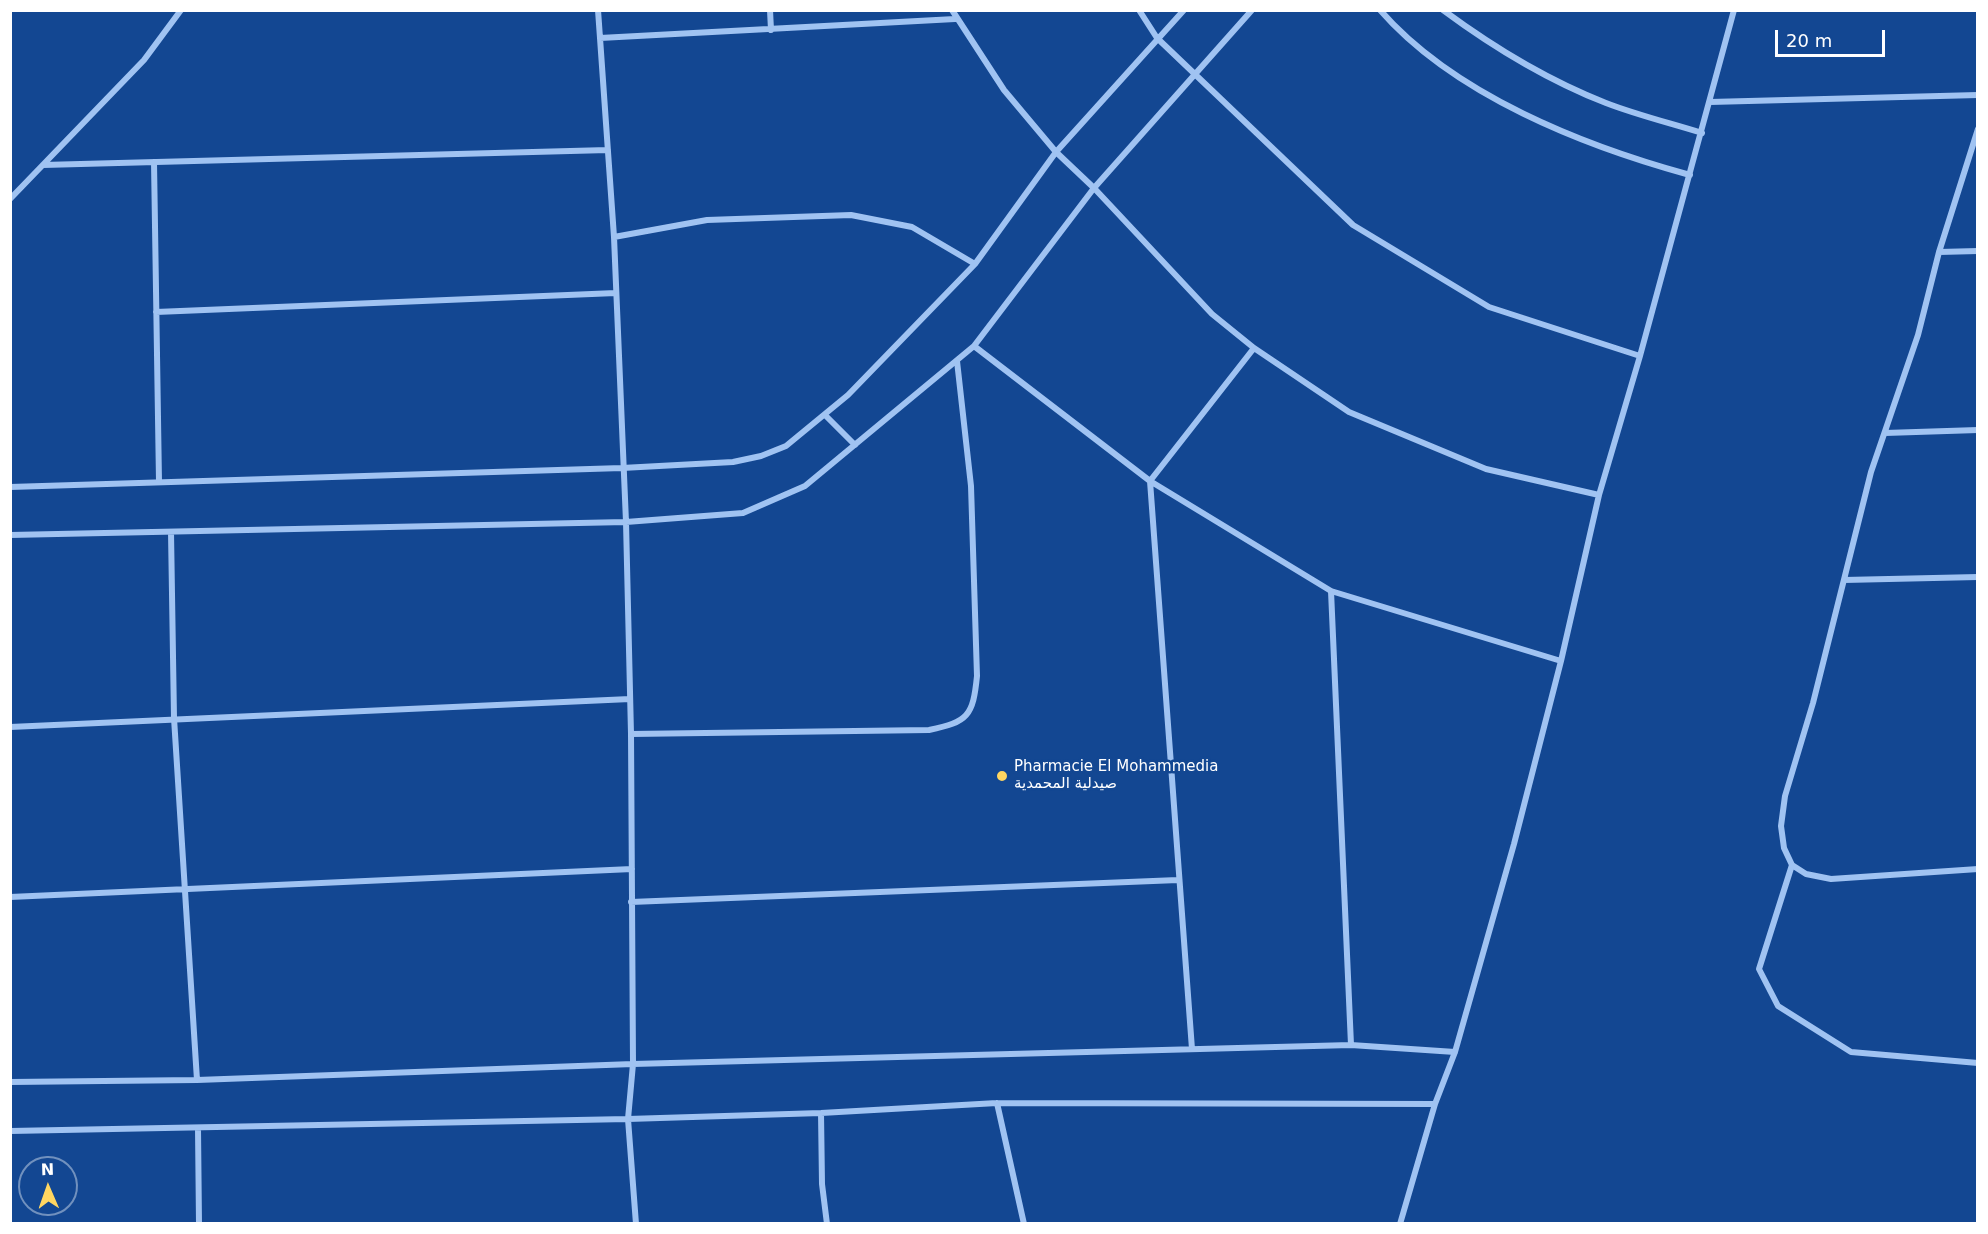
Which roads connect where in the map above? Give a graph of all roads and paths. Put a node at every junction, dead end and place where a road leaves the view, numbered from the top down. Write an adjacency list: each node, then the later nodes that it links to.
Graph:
1 (181, 10): 23 (street)
2 (598, 10): 13 (street)
3 (770, 10): 12 (street)
4 (952, 10): 11 (street)
5 (1139, 10): 14 (street)
6 (1184, 10): 14 (street)
7 (1252, 10): 15 (street)
8 (1380, 10): 24 (street)
9 (1443, 10): 19 (street)
10 (1734, 10): 17 (street)
11 (955, 18): 12 (street); 21 (street)
12 (771, 30): 13 (street)
13 (600, 38): 20 (street)
14 (1157, 38): 15 (street); 21 (street)
15 (1193, 74): 25 (street); 35 (street)
16 (1977, 95): 17 (street)
17 (1710, 102): 19 (street)
18 (1977, 129): 29 (street)
19 (1702, 133): 24 (street)
20 (608, 150): 22 (street); 27 (street)
21 (1056, 152): 25 (street); 30 (street)
22 (154, 162): 23 (street); 32 (street)
23 (43, 165): 26 (street)
24 (1690, 175): 35 (street)
25 (1094, 188): 33 (street); 34 (street)
26 (10, 198)
27 (614, 237): 30 (street); 31 (street)
28 (1977, 251): 29 (street)
29 (1939, 252): 39 (street)
30 (975, 264): 37 (street)
31 (616, 292): 32 (street); 41 (street)
32 (156, 312): 43 (street)
33 (974, 346): 36 (street); 42 (street)
34 (1254, 348): 42 (street); 45 (street)
35 (1641, 356): 45 (street)
36 (957, 360): 40 (street); 56 (street)
37 (825, 415): 40 (street); 41 (street)
38 (1977, 430): 39 (street)
39 (1885, 433): 50 (street)
40 (855, 445): 46 (street)
41 (622, 468): 43 (street); 46 (street)
42 (1150, 481): 51 (street); 60 (street)
43 (159, 482): 44 (street)
44 (10, 487)
45 (1599, 495): 52 (street)
46 (626, 522): 47 (street); 53 (street)
47 (171, 532): 48 (street); 54 (street)
48 (10, 535)
49 (1977, 577): 50 (street)
50 (1844, 580): 57 (street)
51 (1331, 591): 52 (street); 64 (street)
52 (1561, 661): 66 (street)
53 (630, 699): 54 (street); 56 (street)
54 (174, 718): 55 (street); 61 (street)
55 (10, 727)
56 (631, 734): 58 (street)
57 (1792, 865): 59 (street); 67 (street)
58 (632, 869): 61 (street); 63 (street)
59 (1977, 869)
60 (1178, 880): 63 (street); 65 (street)
61 (185, 891): 62 (street); 69 (street)
62 (10, 897)
63 (631, 902): 68 (street)
64 (1351, 1045): 65 (street); 66 (street)
65 (1192, 1049): 68 (street)
66 (1455, 1052): 72 (street)
67 (1977, 1063)
68 (633, 1064): 69 (street); 74 (street)
69 (197, 1080): 70 (street)
70 (10, 1082)
71 (997, 1103): 72 (street); 73 (street); 80 (street)
72 (1435, 1104): 81 (street)
73 (821, 1113): 74 (street); 79 (street)
74 (628, 1119): 75 (street); 78 (street)
75 (198, 1128): 76 (street); 77 (street)
76 (10, 1131)
77 (199, 1224)
78 (636, 1224)
79 (827, 1224)
80 (1024, 1224)
81 (1400, 1224)

